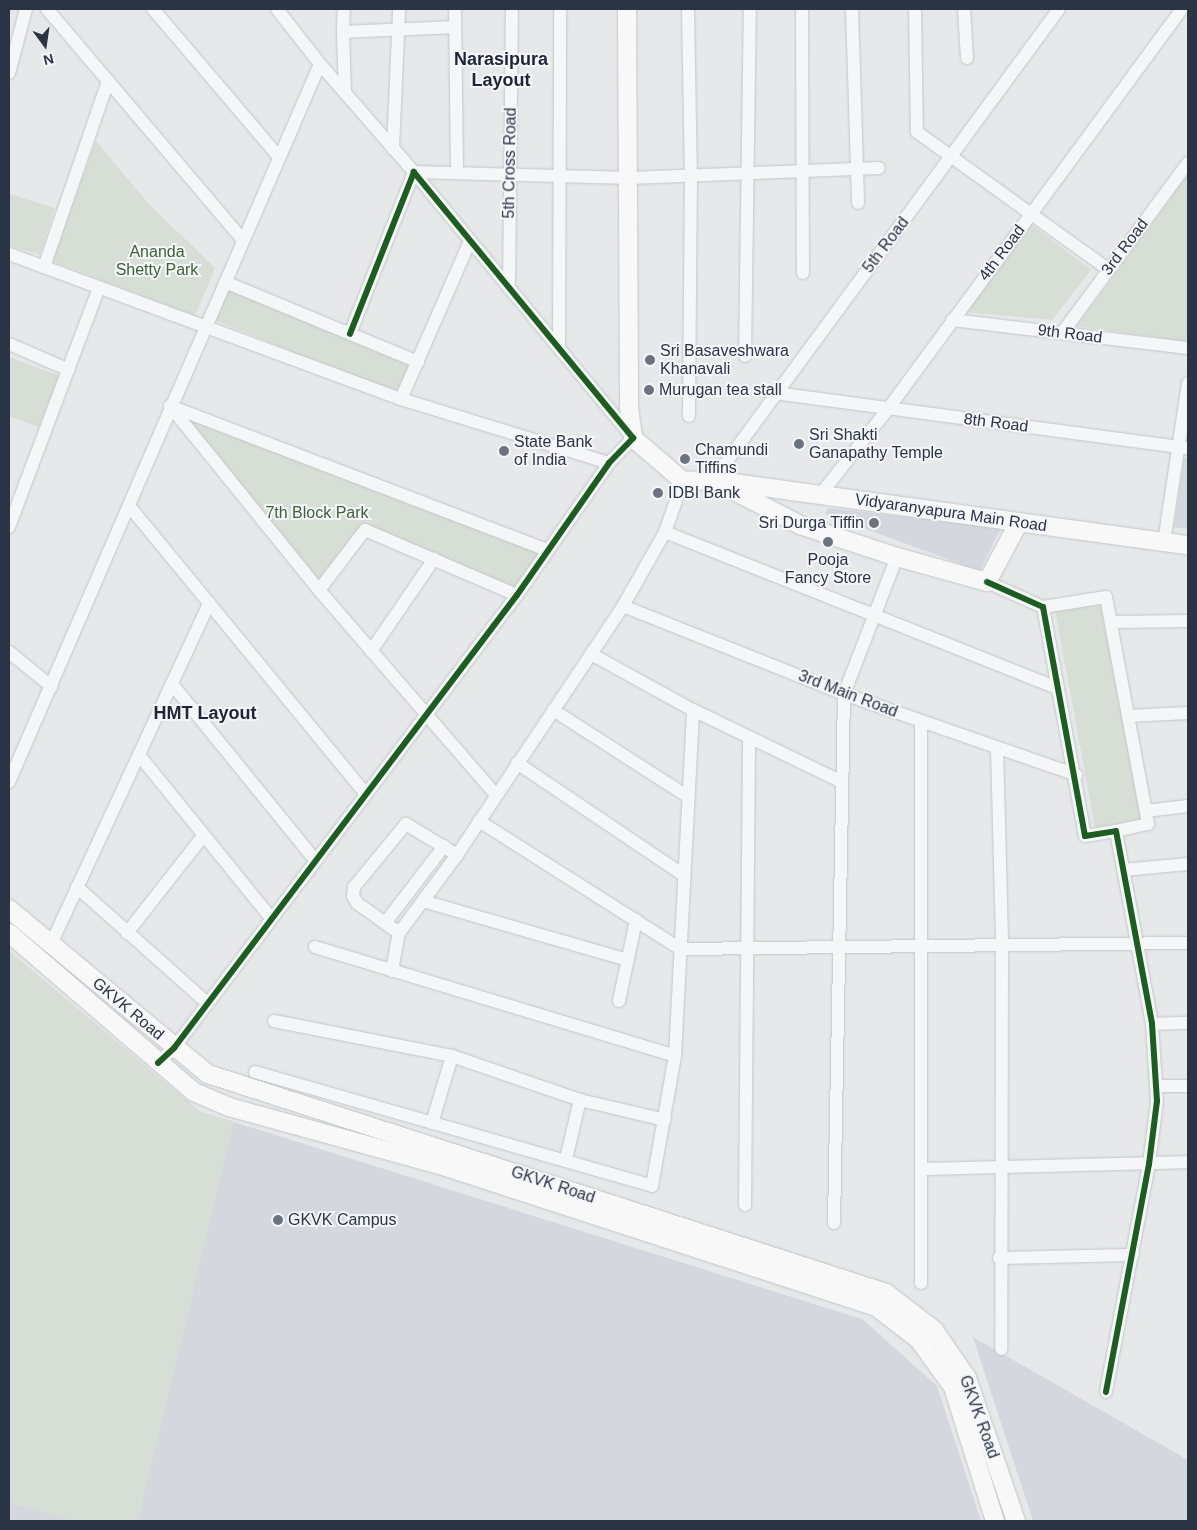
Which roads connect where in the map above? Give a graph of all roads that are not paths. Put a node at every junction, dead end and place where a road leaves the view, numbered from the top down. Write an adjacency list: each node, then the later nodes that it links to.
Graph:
1 (26, 9): 24 (street)
2 (47, 9): 25 (street)
3 (153, 9): 28 (street)
4 (277, 9): 23 (street)
5 (344, 9): 21 (street)
6 (399, 9): 20 (street)
7 (455, 9): 19 (street)
8 (512, 9): 37 (street, 5th Cross Road)
9 (560, 9): 39 (street)
10 (627, 9): 40 (main road)
11 (688, 9): 38 (street)
12 (750, 9): 36 (street)
13 (802, 9): 33 (street)
14 (852, 9): 32 (street)
15 (915, 9): 29 (street)
16 (964, 9): 22 (street)
17 (1058, 9): 29 (street, 5th Road)
18 (1182, 9): 42 (street, 4th Road)
19 (455, 27): 20 (street); 35 (street)
20 (400, 30): 21 (street); 27 (street)
21 (344, 32): 26 (street)
22 (967, 58)
23 (320, 64): 26 (street); 28 (street)
24 (9, 74)
25 (108, 81): 43 (street); 46 (street)
26 (345, 93): 27 (street)
27 (393, 149): 34 (street)
28 (278, 156): 43 (street)
29 (952, 156): 42 (street); 63 (street, 5th Road)
30 (1188, 163): 47 (street, 3rd Road)
31 (879, 168): 32 (street)
32 (857, 169): 33 (street); 41 (street)
33 (802, 171): 36 (street); 48 (street)
34 (414, 172): 35 (street); 44 (street); 55 (street)
35 (457, 173): 37 (street)
36 (748, 173): 38 (street); 59 (street)
37 (510, 174): 39 (street); 51 (street, 5th Cross Road)
38 (691, 175): 40 (street); 67 (street)
39 (562, 176): 40 (street); 57 (street)
40 (630, 178): 68 (main road)
41 (858, 203)
42 (1031, 214): 47 (street); 52 (street, 4th Road)
43 (243, 240): 49 (street)
44 (470, 241): 51 (street); 60 (street)
45 (9, 254): 46 (street)
46 (44, 267): 50 (street)
47 (1108, 269): 54 (street, 3rd Road)
48 (803, 274)
49 (225, 282): 53 (street); 55 (street)
50 (99, 288): 53 (street); 61 (street)
51 (509, 288): 57 (street)
52 (952, 320): 54 (street, 9th Road); 66 (street, 4th Road)
53 (206, 327): 64 (street); 65 (street)
54 (1062, 333): 58 (street, 9th Road)
55 (350, 334): 60 (street)
56 (9, 344): 61 (street)
57 (559, 348): 68 (street)
58 (1188, 348)
59 (745, 356)
60 (418, 362): 64 (street)
61 (69, 370): 76 (street)
62 (1188, 383): 69 (street)
63 (774, 393): 66 (street, 8th Road); 71 (street, 5th Road)
64 (401, 399): 70 (street)
65 (170, 406): 74 (street); 80 (street); 84 (street)
66 (888, 409): 69 (street, 8th Road); 73 (street, 4th Road)
67 (689, 416)
68 (633, 438): 70 (street); 72 (main road)
69 (1182, 447): 78 (street)
70 (609, 463): 80 (street)
71 (713, 480): 72 (main road, Vidyaranyapura Main Road); 73 (main road, Vidyaranyapura Main Road); 81 (main road)
72 (683, 481): 77 (street)
73 (820, 495): 75 (main road, Vidyaranyapura Main Road)
74 (130, 507): 86 (street); 96 (street)
75 (1019, 522): 78 (main road, Vidyaranyapura Main Road); 83 (main road)
76 (9, 527)
77 (665, 532): 87 (street); 89 (street)
78 (1164, 542): 79 (main road, Vidyaranyapura Main Road)
79 (1188, 546)
80 (547, 550): 85 (street)
81 (897, 557): 83 (main road); 89 (street)
82 (434, 559): 84 (street); 85 (street); 92 (street)
83 (987, 582): 88 (street)
84 (319, 590): 92 (street)
85 (517, 595): 102 (street)
86 (209, 603): 95 (street); 113 (street)
87 (622, 606): 94 (street); 98 (street, 3rd Main Road)
88 (1043, 607): 91 (street); 97 (street)
89 (875, 614): 97 (street); 98 (street)
90 (1188, 621): 91 (street)
91 (1111, 622): 103 (street)
92 (371, 651): 102 (street)
93 (9, 652): 96 (street)
94 (590, 654): 99 (street); 100 (street)
95 (172, 684): 107 (street); 123 (street)
96 (52, 687): 108 (street)
97 (1058, 688): 110 (street)
98 (844, 694): 104 (street, 3rd Main Road); 111 (street)
99 (553, 710): 109 (street); 115 (street)
100 (693, 710): 105 (street); 115 (street)
101 (1188, 713): 103 (street)
102 (425, 714): 113 (street); 114 (street)
103 (1128, 716): 117 (street)
104 (921, 722): 106 (street, 3rd Main Road); 140 (street)
105 (749, 737): 111 (street); 143 (street)
106 (997, 748): 110 (street, 3rd Main Road); 136 (street)
107 (139, 755): 120 (street); 127 (street)
108 (12, 763): 112 (street)
109 (517, 763): 114 (street); 126 (street)
110 (1076, 775): 119 (street)
111 (840, 781): 141 (street)
112 (9, 782)
113 (365, 793): 123 (street)
114 (496, 795): 118 (street)
115 (687, 796): 126 (street)
116 (1188, 806): 117 (street)
117 (1146, 811): 119 (street)
118 (480, 821): 122 (street); 131 (street)
119 (1116, 831): 125 (street)
120 (203, 836): 130 (street); 134 (street)
121 (444, 846): 122 (street); 132 (street); 132 (street)
122 (457, 854): 128 (street)
123 (314, 859): 130 (street)
124 (1188, 864): 125 (street)
125 (1123, 870): 137 (street)
126 (685, 876): 144 (street)
127 (77, 887): 134 (street); 139 (street)
128 (423, 901): 135 (street); 145 (street)
129 (9, 909): 139 (main road, GKVK Road)
130 (270, 917): 148 (street)
131 (636, 920): 144 (street); 145 (street)
132 (385, 923): 135 (street)
133 (9, 933): 155 (main road, GKVK Road)
134 (127, 933): 148 (street)
135 (399, 933): 146 (street)
136 (1002, 943): 137 (street); 140 (street); 166 (street)
137 (1136, 943): 138 (street); 151 (street)
138 (1188, 943)
139 (51, 944): 152 (main road, GKVK Road)
140 (921, 944): 141 (street); 165 (street)
141 (840, 946): 143 (street); 168 (street)
142 (315, 947): 146 (street)
143 (749, 947): 144 (street); 167 (street)
144 (681, 949): 154 (street)
145 (628, 960): 147 (street)
146 (392, 971): 154 (street)
147 (619, 1001)
148 (207, 1003): 152 (street)
149 (274, 1020): 153 (street)
150 (1188, 1023): 151 (street)
151 (1152, 1024): 157 (street)
152 (174, 1048): 155 (street); 175 (main road, GKVK Road)
153 (452, 1056): 159 (street); 161 (street)
154 (675, 1056): 160 (street)
155 (158, 1063): 174 (main road, GKVK Road)
156 (255, 1072): 161 (street)
157 (1158, 1086): 158 (street); 164 (street)
158 (1188, 1086)
159 (580, 1100): 160 (street); 162 (street)
160 (665, 1120): 162 (street)
161 (432, 1123): 162 (street)
162 (566, 1159)
163 (1188, 1162): 164 (street)
164 (1149, 1164): 166 (street); 169 (street)
165 (923, 1169): 166 (street); 171 (street)
166 (1000, 1169): 170 (street)
167 (745, 1205)
168 (834, 1223)
169 (1133, 1255): 170 (street); 173 (street)
170 (999, 1258): 172 (street)
171 (922, 1283)
172 (1001, 1349)
173 (1106, 1392)
174 (995, 1521)
175 (1016, 1521)

